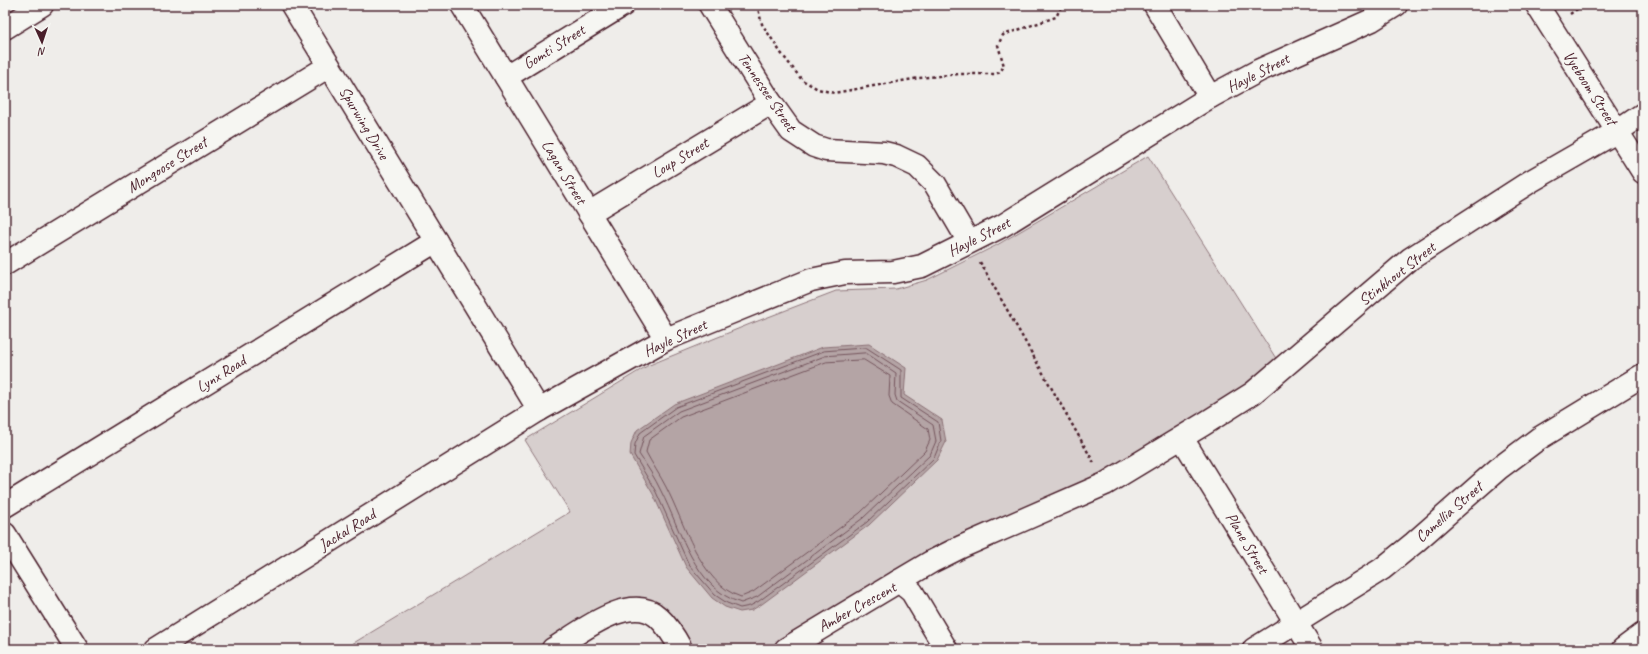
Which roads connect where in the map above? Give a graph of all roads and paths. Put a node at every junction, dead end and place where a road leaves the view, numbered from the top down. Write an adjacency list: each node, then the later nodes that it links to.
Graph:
1 (42, 5): 11 (street)
2 (292, 5): 12 (street, Spurwing Drive)
3 (462, 5): 13 (street, Lagan Street)
4 (623, 5): 13 (street, Gomti Street)
5 (710, 5): 15 (street, Tennessee Street)
6 (757, 5): 7 (path)
7 (1062, 5)
8 (1155, 5): 14 (street)
9 (1396, 5): 14 (street, Hayle Street)
10 (1537, 5): 17 (street, Vyeboom Street)
11 (5, 28)
12 (329, 66): 20 (street, Spurwing Drive); 22 (street, Mongoose Street)
13 (506, 77): 19 (street, Lagan Street)
14 (1210, 97): 21 (street, Hayle Street)
15 (771, 103): 19 (street, Loup Street); 21 (street, Tennessee Street)
16 (1643, 114): 17 (street, Stinkhout Street)
17 (1618, 131): 18 (street, Vyeboom Street); 26 (street, Stinkhout Street)
18 (1643, 172)
19 (589, 213): 23 (street, Lagan Street)
20 (436, 241): 25 (street, Spurwing Drive); 28 (street, Lynx Road)
21 (969, 242): 23 (street, Hayle Street); 27 (path)
22 (5, 264)
23 (666, 339): 25 (street, Hayle Street)
24 (1643, 375): 31 (street, Camellia Street)
25 (539, 410): 34 (street, Jackal Road)
26 (1182, 438): 27 (street, Stinkhout Street); 31 (street, Plane Street)
27 (1105, 484): 30 (street, Stinkhout Street)
28 (5, 506)
29 (5, 534): 33 (street)
30 (899, 581): 37 (street, Amber Crescent); 38 (street, Amber Crescent)
31 (1295, 623): 39 (street, Camellia Street); 40 (street, Plane Street)
32 (1643, 634): 41 (street)
33 (77, 649)
34 (156, 649)
35 (553, 649): 36 (street)
36 (681, 649)
37 (786, 649)
38 (946, 649)
39 (1254, 649)
40 (1312, 649)
41 (1623, 649)

